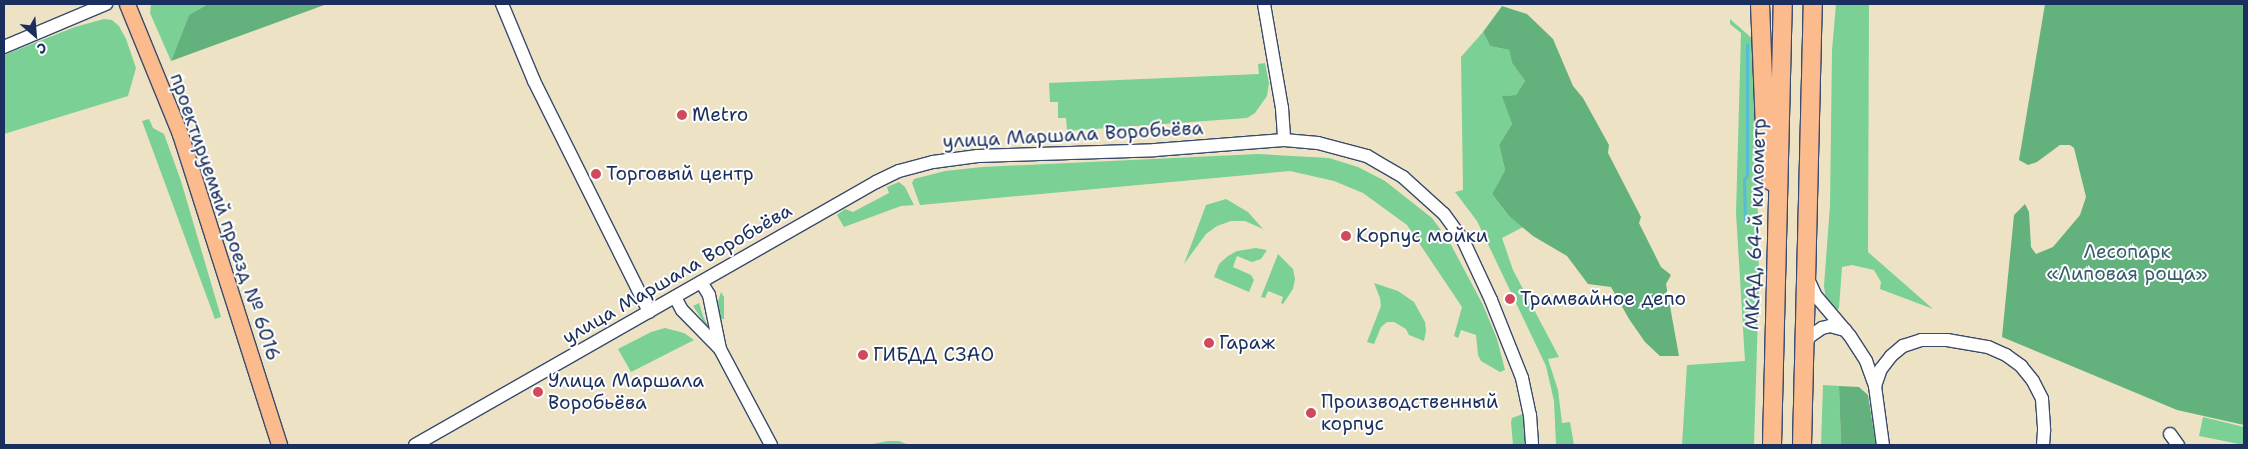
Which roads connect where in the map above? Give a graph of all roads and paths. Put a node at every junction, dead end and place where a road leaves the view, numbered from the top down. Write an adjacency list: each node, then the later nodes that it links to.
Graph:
1 (106, 4): 10 (street)
2 (127, 4): 24 (main road, проектируемый проезд № 6016)
3 (502, 4): 16 (street)
4 (1264, 4): 11 (street)
5 (1760, 4): 12 (highway)
6 (1783, 4): 12 (highway, МКАД, 64-й километр)
7 (1814, 4): 9 (highway)
8 (1818, 4): 9 (highway)
9 (1813, 32): 13 (highway)
10 (4, 47)
11 (1284, 140): 14 (street, улица Маршала Воробьёва); 27 (street, улица Маршала Воробьёва)
12 (1778, 214): 28 (highway, МКАД, 64-й километр)
13 (1806, 272): 17 (street); 19 (highway)
14 (701, 282): 15 (street, улица Маршала Воробьёва); 18 (street)
15 (675, 297): 16 (street, улица Маршала Воробьёва); 18 (street)
16 (649, 312): 25 (street, улица Маршала Воробьёва)
17 (1845, 330): 19 (street); 20 (street)
18 (720, 349): 26 (street)
19 (1804, 350): 29 (highway)
20 (1868, 364): 21 (street); 22 (street)
21 (1884, 366): 22 (street); 31 (street)
22 (1875, 386): 30 (street)
23 (2170, 434): 32 (street)
24 (279, 445)
25 (415, 445)
26 (771, 445)
27 (1532, 445)
28 (1772, 445)
29 (1802, 445)
30 (1883, 445)
31 (2043, 445)
32 (2178, 445)

